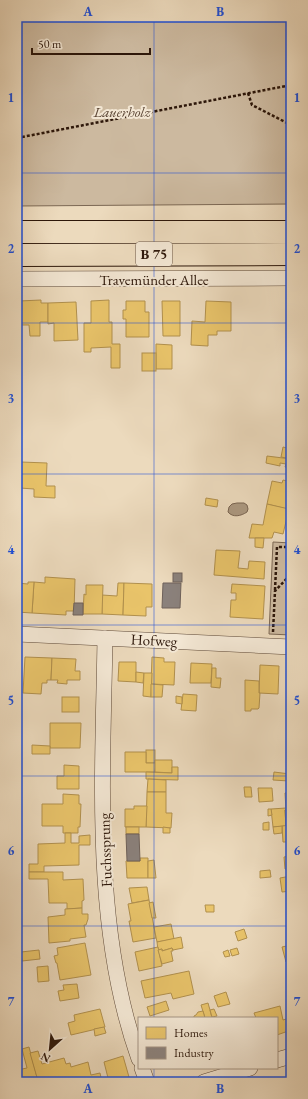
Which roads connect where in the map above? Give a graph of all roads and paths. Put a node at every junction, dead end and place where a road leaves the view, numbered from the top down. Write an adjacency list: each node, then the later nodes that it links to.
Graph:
1 (291, 85): 2 (path)
2 (248, 94): 3 (path); 4 (path)
3 (291, 125)
4 (17, 138)
5 (17, 232): 6 (highway, B 75)
6 (291, 232)
7 (291, 254): 8 (highway, Travemünder Allee / B 75)
8 (17, 255)
9 (291, 278): 10 (street, Travemünder Allee)
10 (17, 279)
11 (291, 547): 13 (path)
12 (291, 574): 13 (path)
13 (275, 591): 15 (path)
14 (17, 634): 16 (street, Hofweg)
15 (273, 634)
16 (105, 638): 17 (street, Hofweg); 18 (street, Fuchssprung)
17 (291, 647)
18 (138, 1056)
19 (291, 1056): 20 (street)
20 (278, 1060)
21 (142, 1069): 23 (street)
22 (247, 1069): 24 (street)
23 (147, 1082)
24 (204, 1082)

